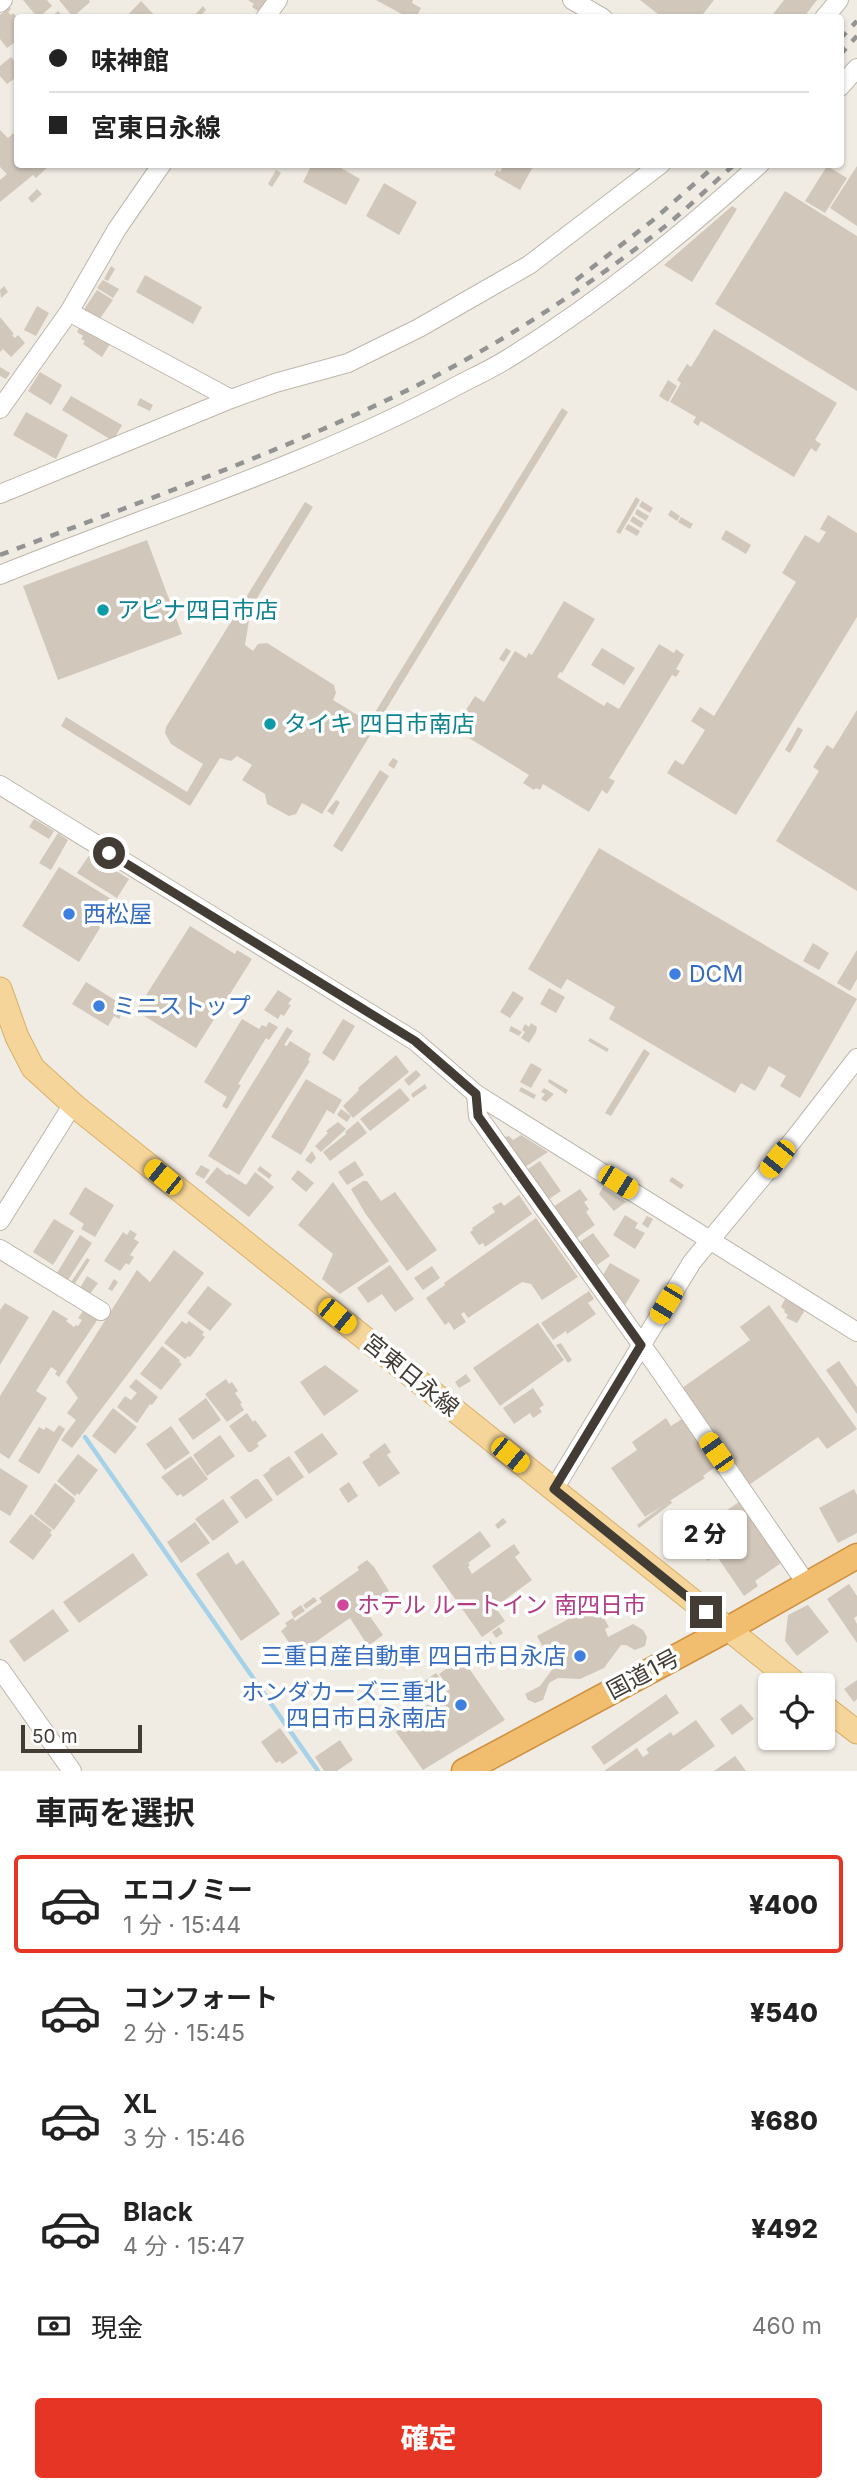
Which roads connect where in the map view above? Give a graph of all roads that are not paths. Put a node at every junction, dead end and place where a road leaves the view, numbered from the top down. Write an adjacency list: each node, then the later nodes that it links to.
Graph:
1 (572, 0): 3 (street)
2 (839, 0): 4 (street)
3 (596, 14)
4 (827, 14)
5 (857, 68): 6 (street)
6 (844, 83)
7 (159, 168): 10 (street)
8 (656, 168): 11 (street)
9 (755, 168): 14 (street)
10 (69, 312): 11 (street); 12 (street)
11 (231, 399): 13 (street)
12 (0, 409)
13 (0, 494)
14 (0, 575)
15 (0, 785): 18 (street)
16 (0, 989): 19 (main road, 宮東日永線)
17 (857, 1058): 21 (street)
18 (476, 1094): 21 (street); 25 (street)
19 (73, 1104): 20 (street); 26 (main road, 宮東日永線)
20 (0, 1221)
21 (711, 1241): 24 (street); 25 (street)
22 (0, 1249): 23 (street)
23 (101, 1311)
24 (857, 1332)
25 (641, 1345): 26 (street); 28 (street)
26 (554, 1489): 29 (main road, 宮東日永線)
27 (857, 1556): 28 (highway, 国道1号)
28 (806, 1583): 29 (highway, 国道1号)
29 (728, 1629): 31 (main road, 宮東日永線); 35 (highway, 国道1号)
30 (0, 1669): 34 (street)
31 (783, 1673)
32 (835, 1715): 33 (main road)
33 (857, 1732)
34 (72, 1771)
35 (464, 1771)

